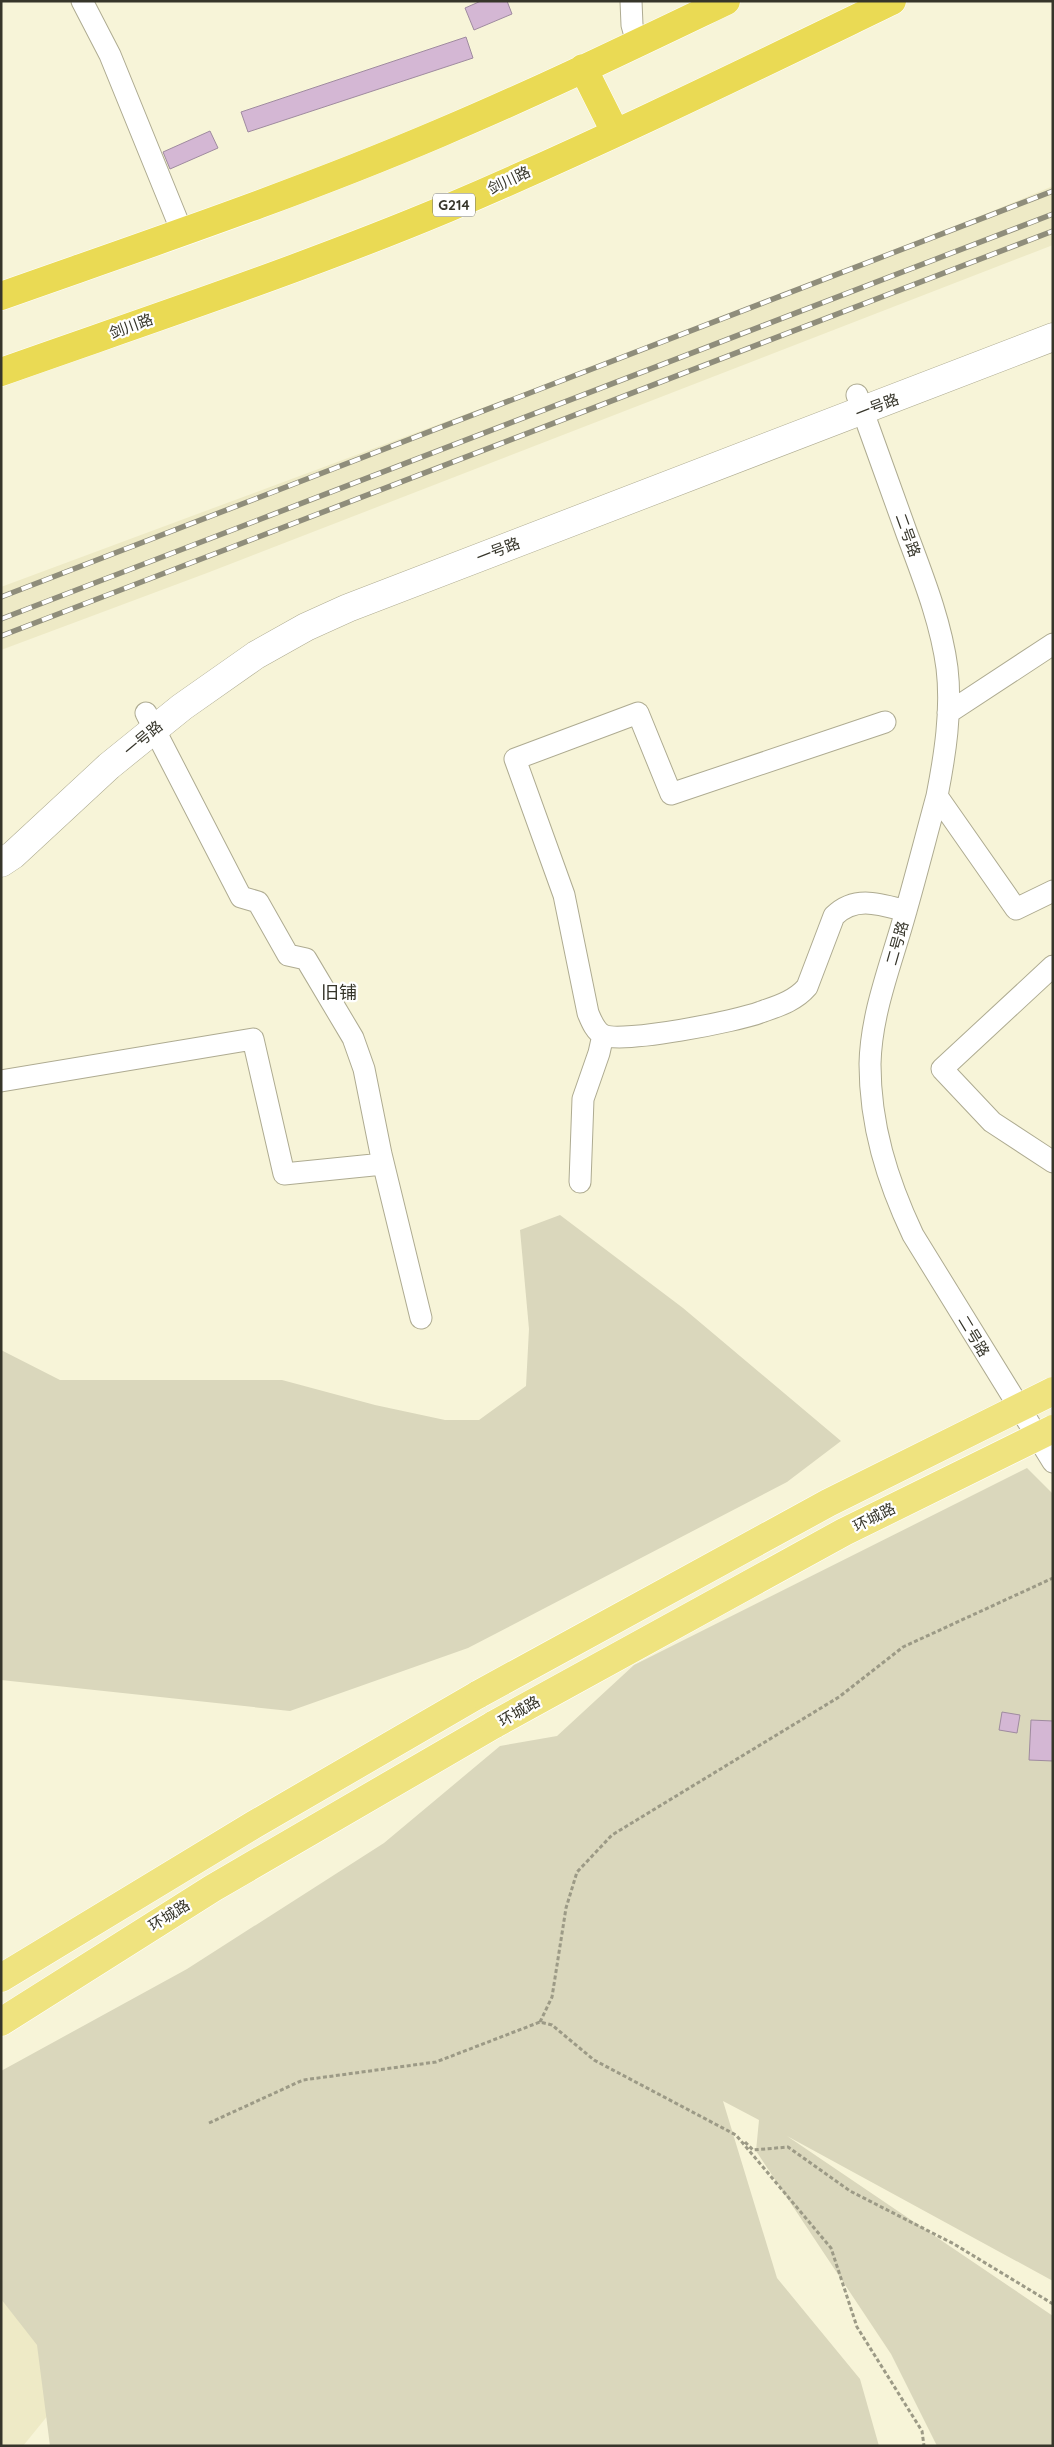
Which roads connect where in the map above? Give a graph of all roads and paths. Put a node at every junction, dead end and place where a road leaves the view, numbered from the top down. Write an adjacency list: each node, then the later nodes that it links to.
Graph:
1 (82, 1): 8 (street)
2 (632, 1): 5 (street)
3 (726, 1): 5 (highway)
4 (892, 1): 7 (highway, 剑川路 / G214)
5 (637, 43): 6 (highway)
6 (584, 68): 7 (highway); 8 (highway)
7 (615, 132): 12 (highway, 剑川路 / G214)
8 (182, 232): 9 (highway)
9 (1, 296)
10 (1053, 318): 13 (street, 一号路)
11 (1053, 337): 13 (street, 一号路)
12 (1, 372)
13 (860, 403): 15 (street, 二号路); 16 (street, 一号路)
14 (1053, 644): 15 (street)
15 (948, 713): 18 (street, 二号路)
16 (150, 720): 19 (street, 一号路); 20 (street, 一号路); 27 (street)
17 (885, 722): 24 (street)
18 (937, 796): 21 (street); 22 (street, 二号路)
19 (1, 842)
20 (1, 863)
21 (1053, 891)
22 (906, 911): 24 (street); 32 (street, 二号路)
23 (1053, 966): 26 (street)
24 (603, 1034): 28 (street)
25 (1, 1081): 27 (street)
26 (1053, 1162)
27 (383, 1164): 29 (street)
28 (580, 1182)
29 (420, 1318)
30 (1053, 1380): 32 (street)
31 (1053, 1391): 36 (main road, bridge)
32 (1013, 1401): 34 (street, 二号路)
33 (1053, 1429): 37 (main road, 环城路, bridge)
34 (1053, 1462)
35 (1053, 1578): 38 (path)
36 (1, 1978)
37 (1, 2022)
38 (540, 2022): 39 (path); 40 (path)
39 (209, 2123)
40 (736, 2135): 41 (path); 42 (path)
41 (1053, 2304)
42 (924, 2446)

